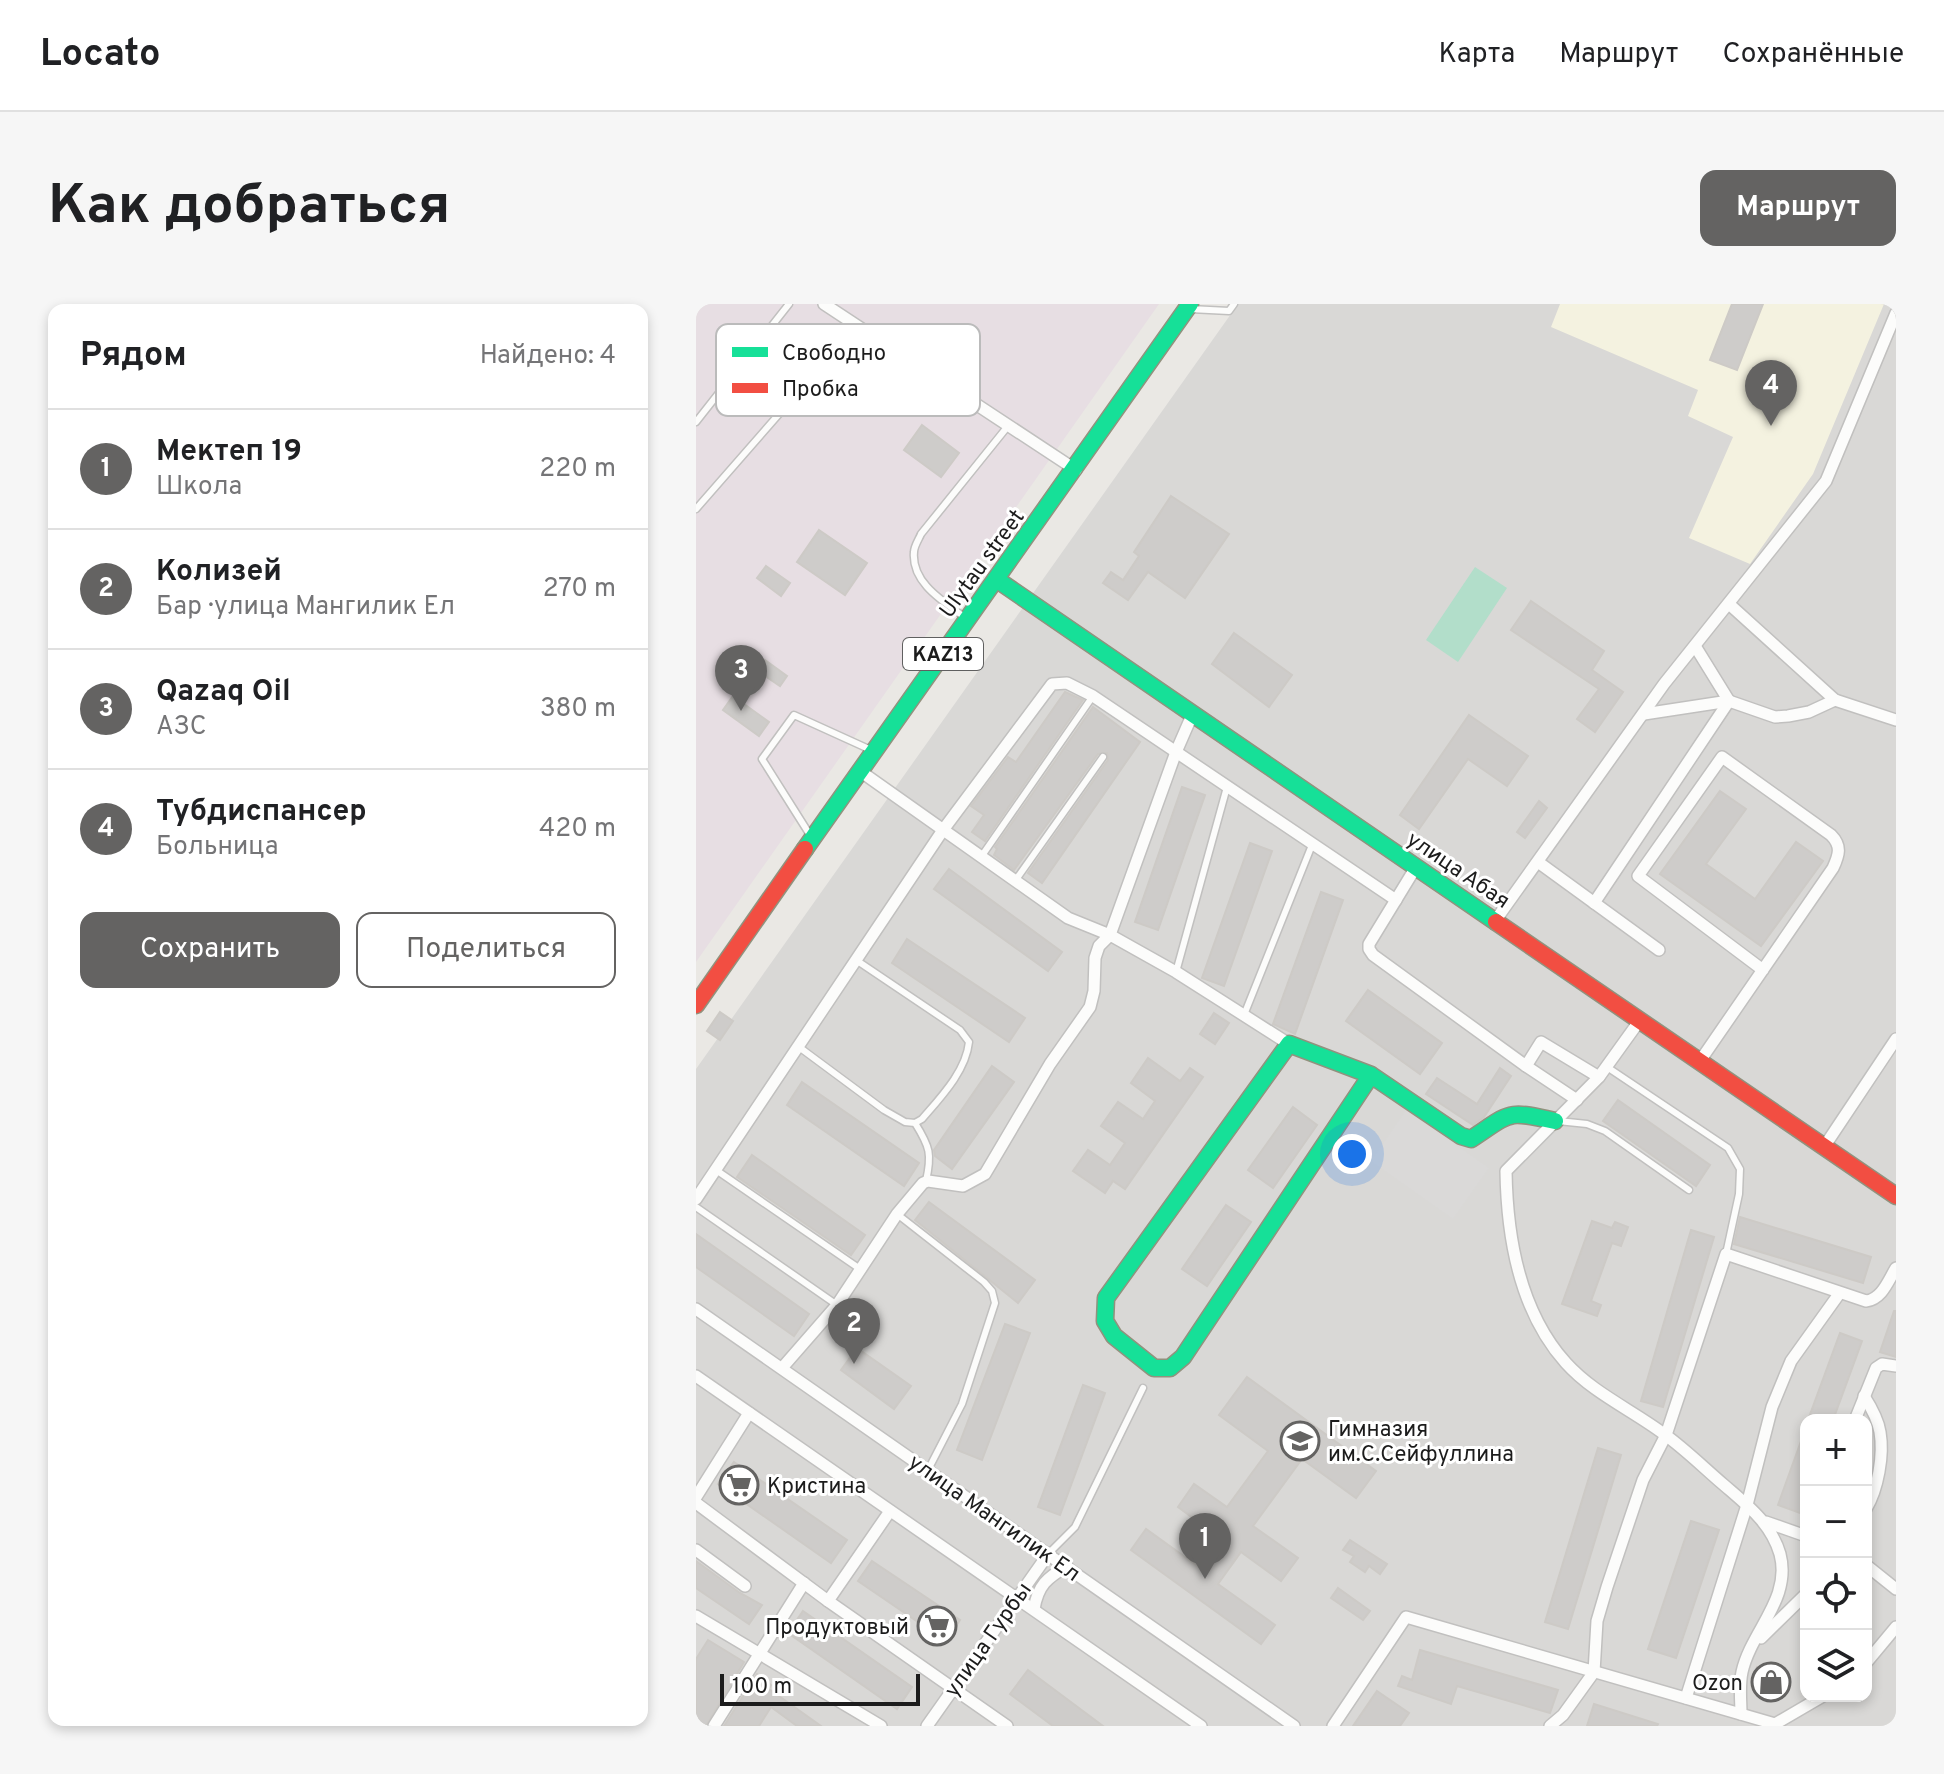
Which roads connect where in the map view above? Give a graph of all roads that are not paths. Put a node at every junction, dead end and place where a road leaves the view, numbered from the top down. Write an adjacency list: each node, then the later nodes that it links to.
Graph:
1 (789, 304): 6 (lane)
2 (824, 304): 7 (street)
3 (1234, 304): 4 (lane)
4 (1188, 306): 13 (street, Ulytau street / KAZ13)
5 (1896, 313): 16 (street)
6 (773, 324)
7 (853, 324)
8 (716, 397): 11 (lane)
9 (980, 408): 12 (street)
10 (777, 416): 14 (lane)
11 (696, 422)
12 (1008, 426): 13 (street); 17 (lane)
13 (1076, 470): 15 (street, Ulytau street / KAZ13)
14 (696, 509)
15 (996, 579): 17 (street, Ulytau street / KAZ13); 22 (street, улица Абая)
16 (1729, 604): 18 (street); 20 (street)
17 (967, 619): 25 (street, Ulytau street / KAZ13)
18 (1695, 646): 21 (street); 23 (street)
19 (1093, 696): 26 (street); 30 (street); 33 (lane)
20 (1835, 700): 21 (street); 24 (street)
21 (1729, 701): 23 (street); 38 (street)
22 (1193, 713): 26 (street); 35 (street, улица Абая)
23 (1644, 714): 34 (street)
24 (1896, 720)
25 (874, 751): 28 (street, Ulytau street / KAZ13); 31 (lane)
26 (1176, 752): 29 (street); 40 (street)
27 (1103, 757): 36 (lane)
28 (860, 771): 30 (street); 31 (street, Ulytau street / KAZ13)
29 (1227, 787): 32 (street); 44 (lane)
30 (943, 830): 33 (street); 42 (street)
31 (812, 838): 45 (street, Ulytau street / KAZ13)
32 (1312, 845): 37 (street); 46 (lane)
33 (981, 857): 36 (street)
34 (1538, 862): 38 (street); 39 (street)
35 (1416, 867): 37 (street); 39 (street, улица Абая)
36 (1015, 881): 40 (street)
37 (1396, 900): 52 (street)
38 (1594, 903): 41 (street)
39 (1495, 921): 47 (street, улица Абая)
40 (1110, 935): 44 (street); 61 (street)
41 (1659, 950)
42 (856, 960): 50 (street); 58 (lane)
43 (1763, 970): 43 (street); 51 (street)
44 (1176, 972): 46 (street)
45 (696, 1005)
46 (1244, 1015): 49 (street)
47 (1640, 1020): 51 (street, улица Абая); 53 (street)
48 (1896, 1039): 59 (street)
49 (1289, 1044): 54 (street); 54 (street)
50 (799, 1047): 58 (lane); 60 (street)
51 (1700, 1061): 59 (street, улица Абая)
52 (1526, 1066): 55 (street); 56 (street)
53 (1606, 1066): 55 (street); 67 (lane)
54 (1371, 1075): 57 (street)
55 (1599, 1077): 56 (street)
56 (1577, 1100): 57 (street)
57 (1555, 1121): 62 (lane); 80 (street)
58 (915, 1123): 61 (lane)
59 (1824, 1147): 63 (street, улица Абая)
60 (716, 1170): 64 (street); 69 (lane)
61 (926, 1181): 66 (street)
62 (1689, 1190)
63 (1895, 1193)
64 (696, 1199)
65 (696, 1207): 71 (lane)
66 (897, 1214): 69 (street); 81 (lane)
67 (1726, 1254): 70 (street); 80 (street)
68 (1896, 1268): 70 (street)
69 (860, 1269): 71 (street)
70 (1839, 1294): 84 (street)
71 (837, 1305): 74 (street)
72 (696, 1309): 74 (street, улица Мангилик Ел)
73 (1896, 1366): 77 (street)
74 (782, 1368): 81 (street, улица Мангилик Ел)
75 (696, 1376): 78 (street)
76 (1143, 1388): 89 (lane)
77 (1864, 1396): 79 (street); 82 (street)
78 (749, 1413): 83 (street); 85 (street)
79 (1857, 1414)
80 (1666, 1435): 84 (street); 104 (street)
81 (928, 1470): 89 (street, улица Мангилик Ел)
82 (1872, 1493)
83 (696, 1500): 92 (street)
84 (1747, 1505): 86 (street); 106 (street)
85 (890, 1511): 95 (street); 97 (street)
86 (1766, 1522): 87 (street); 101 (street)
87 (1800, 1534)
88 (696, 1550): 93 (street)
89 (1049, 1553): 90 (street, улица Мангилик Ел); 95 (street, улица Гурбы)
90 (1067, 1566): 98 (street); 115 (street, улица Мангилик Ел)
91 (1872, 1570): 94 (street)
92 (804, 1583): 97 (street); 102 (street)
93 (745, 1586)
94 (1896, 1589)
95 (1017, 1597): 98 (street); 105 (street, улица Гурбы)
96 (1800, 1600): 101 (street)
97 (828, 1601): 105 (street)
98 (1034, 1609): 114 (street)
99 (696, 1616): 102 (street)
100 (1896, 1627): 103 (street)
101 (1752, 1647): 108 (street)
102 (759, 1653): 110 (street); 111 (street)
103 (1872, 1656)
104 (1594, 1672): 106 (street); 116 (street); 117 (street)
105 (953, 1688): 112 (street, улица Гурбы); 113 (street)
106 (1686, 1698): 108 (street)
107 (1813, 1702): 109 (street)
108 (1741, 1714): 109 (street)
109 (1775, 1725)
110 (714, 1726)
111 (881, 1726)
112 (927, 1726)
113 (1007, 1726)
114 (1201, 1726)
115 (1294, 1726)
116 (1333, 1726)
117 (1550, 1726)

